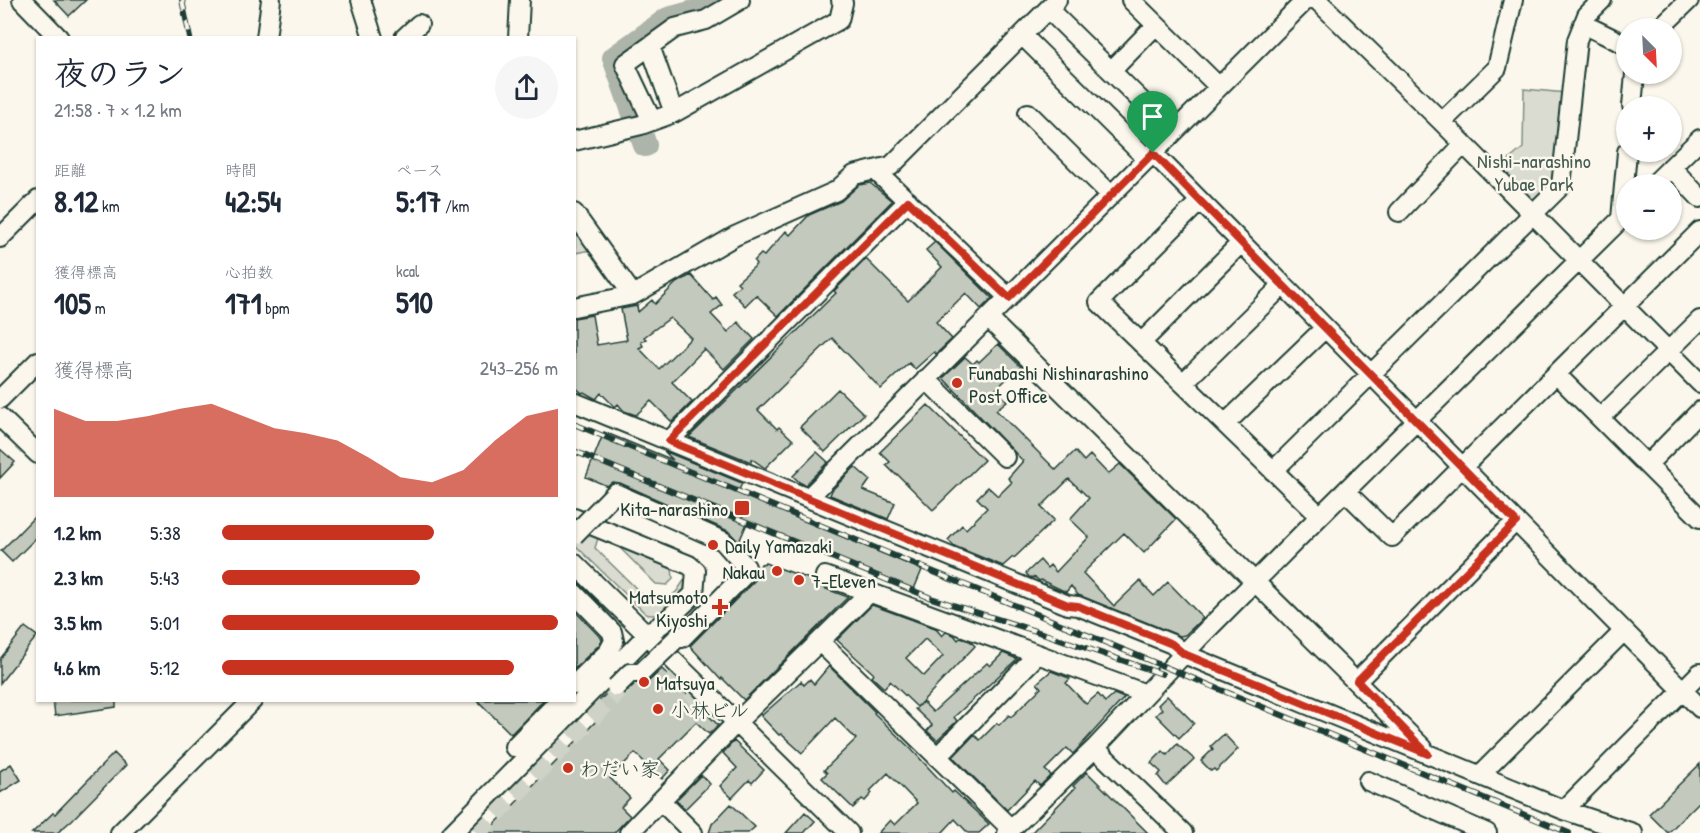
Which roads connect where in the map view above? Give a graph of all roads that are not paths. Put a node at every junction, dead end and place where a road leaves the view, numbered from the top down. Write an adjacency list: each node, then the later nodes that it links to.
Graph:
1 (22, 0): 19 (street)
2 (271, 0): 20 (street)
3 (361, 0): 21 (street)
4 (520, 0): 23 (street)
5 (740, 0): 25 (street)
6 (841, 0): 28 (street)
7 (1131, 0): 17 (street)
8 (1306, 0): 27 (street)
9 (1317, 0): 30 (street)
10 (1602, 0): 16 (street)
11 (1689, 0): 14 (street)
12 (1511, 2): 30 (street)
13 (1052, 5): 18 (street); 26 (street)
14 (1670, 18)
15 (419, 24): 22 (street)
16 (1583, 24): 24 (street); 46 (street)
17 (1156, 25): 26 (street); 27 (street)
18 (1022, 35): 36 (street); 38 (street)
19 (57, 36)
20 (266, 36)
21 (372, 36)
22 (406, 36)
23 (518, 36)
24 (1616, 40)
25 (650, 46): 28 (street); 31 (street)
26 (1111, 71): 32 (street)
27 (1219, 87): 32 (street)
28 (674, 113): 31 (street)
29 (1028, 113): 40 (street)
30 (1442, 122): 35 (street)
31 (642, 125): 34 (street)
32 (1173, 132): 36 (street)
33 (1700, 139): 37 (street)
34 (576, 141)
35 (1464, 144): 45 (street); 46 (street)
36 (1150, 156): 40 (street); 43 (street)
37 (1671, 167): 39 (street); 41 (street)
38 (875, 170): 42 (street); 54 (street)
39 (1664, 174)
40 (1111, 195): 55 (street)
41 (1700, 198)
42 (908, 201): 55 (street); 76 (street)
43 (1200, 201): 51 (street); 61 (street)
44 (36, 202): 50 (street)
45 (1399, 212)
46 (1532, 214): 52 (street); 64 (street)
47 (576, 216): 54 (street)
48 (1616, 224): 52 (street)
49 (1700, 231): 56 (street)
50 (0, 238)
51 (1241, 243): 53 (street); 61 (street)
52 (1578, 261): 56 (street); 74 (street)
53 (1282, 285): 60 (street); 67 (street)
54 (633, 295): 57 (street)
55 (1009, 298): 58 (street)
56 (1623, 306): 62 (street); 65 (street)
57 (576, 307)
58 (988, 318): 66 (street); 91 (street)
59 (1700, 320): 62 (street)
60 (1325, 328): 64 (street); 75 (street)
61 (1140, 343): 67 (street)
62 (1668, 351): 68 (street); 73 (street)
63 (36, 363): 69 (street)
64 (1371, 375): 74 (street); 81 (street)
65 (1557, 375): 73 (street); 80 (street)
66 (926, 379): 78 (street); 83 (street)
67 (1183, 383): 75 (street)
68 (1700, 383)
69 (0, 399)
70 (576, 403): 76 (street)
71 (1700, 411): 79 (street)
72 (0, 417): 77 (street)
73 (1600, 418): 79 (street)
74 (1417, 421): 80 (street); 82 (street)
75 (1225, 424): 81 (street)
76 (669, 441): 83 (street)
77 (36, 452)
78 (1005, 457)
79 (1647, 465): 84 (street)
80 (1462, 467): 82 (street); 87 (street)
81 (1273, 471): 85 (street)
82 (1346, 492): 85 (street)
83 (808, 498): 99 (street)
84 (1696, 507)
85 (1320, 516): 91 (street)
86 (576, 519): 95 (street)
87 (1516, 522): 94 (street); 101 (street)
88 (576, 533): 97 (street, bridge)
89 (576, 565): 95 (street)
90 (825, 576): 92 (street)
91 (1255, 583): 99 (street); 101 (street)
92 (869, 593): 96 (street); 98 (street)
93 (576, 595): 102 (street)
94 (1624, 631): 104 (street); 114 (street)
95 (648, 634): 97 (street); 120 (street)
96 (820, 642): 109 (street); 113 (street)
97 (664, 650): 103 (street, bridge); 109 (street)
98 (1038, 654): 105 (street); 113 (street)
99 (1184, 654): 105 (street); 112 (street)
100 (1700, 673): 104 (street)
101 (1357, 681): 112 (street)
102 (576, 684)
103 (616, 687)
104 (1683, 691): 108 (street); 117 (street)
105 (1146, 694): 111 (street)
106 (252, 702): 119 (street)
107 (558, 702): 110 (street)
108 (1700, 708)
109 (738, 721): 116 (street); 123 (street)
110 (514, 747)
111 (1095, 748): 118 (street); 124 (street)
112 (1428, 754): 114 (street)
113 (937, 757): 118 (street)
114 (1480, 775): 117 (street)
115 (1368, 781): 125 (street)
116 (661, 801): 121 (street); 122 (street)
117 (1564, 810): 126 (street)
118 (1009, 831)
119 (120, 833)
120 (452, 833)
121 (629, 833)
122 (693, 833)
123 (849, 833)
124 (1183, 833)
125 (1487, 833)
126 (1634, 833)

